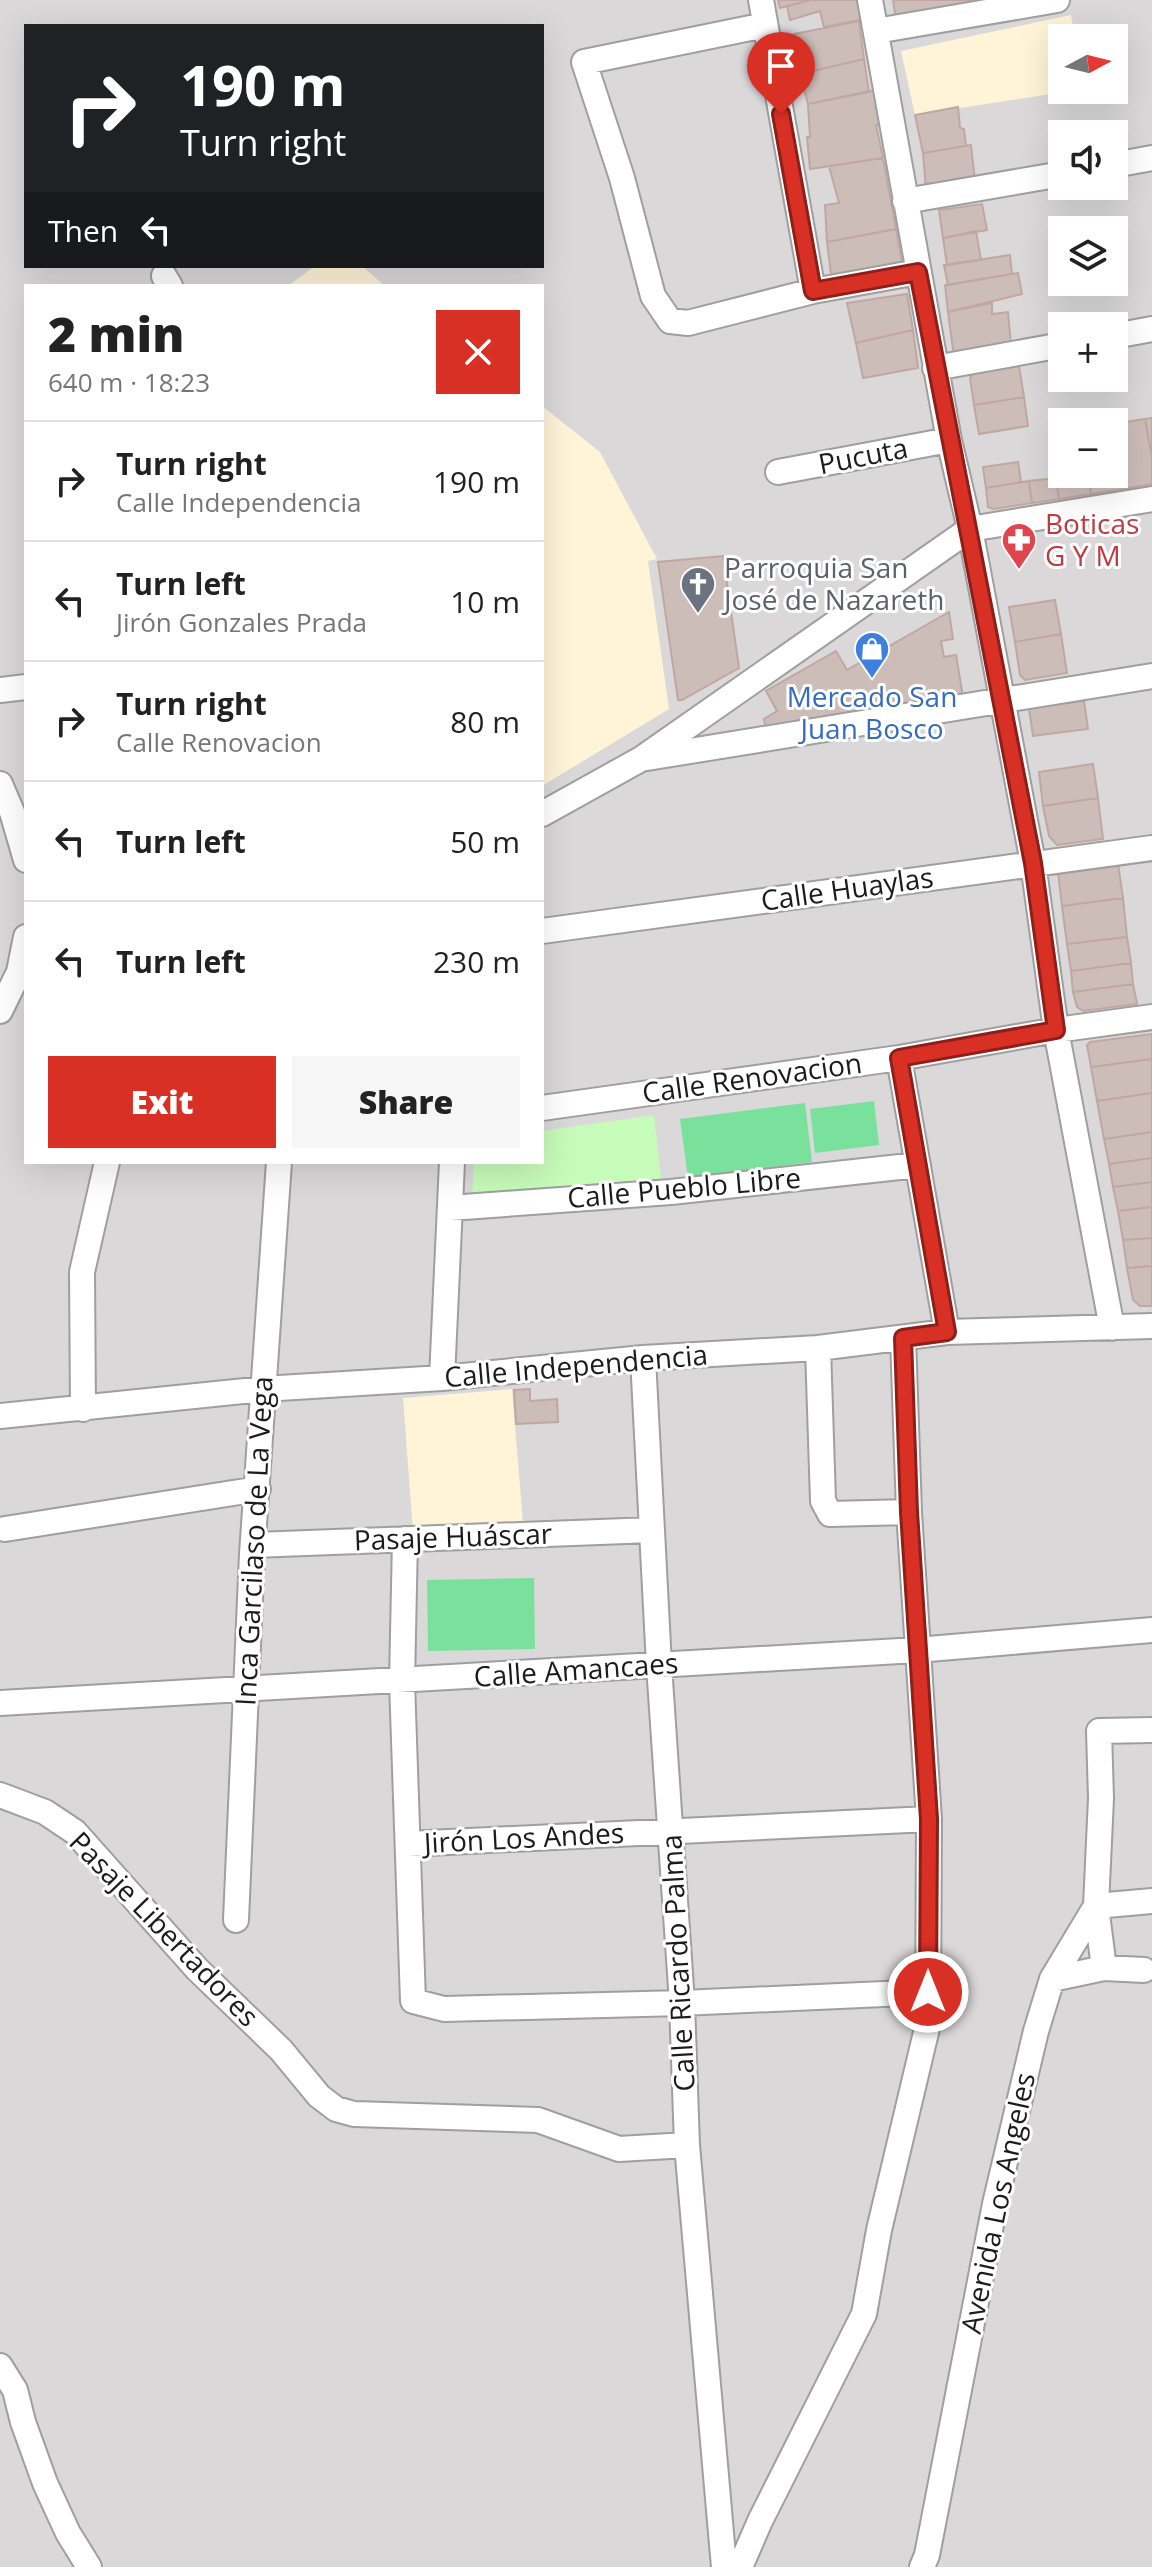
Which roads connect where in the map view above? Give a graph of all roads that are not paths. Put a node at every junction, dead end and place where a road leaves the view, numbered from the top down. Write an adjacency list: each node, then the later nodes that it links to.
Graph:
1 (761, 0): 4 (street)
2 (870, 0): 5 (street)
3 (1057, 0): 5 (street)
4 (765, 25): 11 (street); 11 (street)
5 (876, 31): 9 (street)
6 (1152, 158): 7 (street)
7 (1128, 162)
8 (1048, 176): 9 (street)
9 (905, 201): 10 (street)
10 (918, 272): 11 (street); 15 (street)
11 (813, 291)
12 (1152, 329): 13 (street)
13 (1128, 333)
14 (1048, 348): 15 (street)
15 (935, 368): 16 (street)
16 (949, 440): 17 (street, Pucuta); 19 (street)
17 (778, 472)
18 (1152, 499): 19 (street)
19 (970, 529): 23 (street); 24 (street)
20 (1152, 676): 23 (street)
21 (24, 687): 22 (street)
22 (0, 690)
23 (1003, 699): 24 (street); 29 (street)
24 (641, 759): 26 (street)
25 (0, 784): 28 (street)
26 (544, 813)
27 (1152, 848): 29 (street, Calle Huaylas)
28 (24, 853)
29 (1033, 863): 30 (street, Calle Huaylas); 34 (street)
30 (544, 931)
31 (24, 947): 32 (street)
32 (0, 1011)
33 (1152, 1017): 34 (street, Calle Renovacion)
34 (1056, 1030): 35 (street, Calle Renovacion); 43 (street)
35 (899, 1058): 36 (street, Calle Renovacion); 40 (street)
36 (544, 1108)
37 (107, 1164): 50 (street)
38 (279, 1164): 49 (street, Inca Garcilaso de La Vega)
39 (452, 1164): 41 (street)
40 (918, 1165): 41 (street, Calle Pueblo Libre); 44 (street)
41 (450, 1208): 48 (street)
42 (1152, 1326): 43 (street, Calle Independencia)
43 (1112, 1328): 44 (street, Calle Independencia)
44 (947, 1332): 45 (street, Calle Independencia)
45 (903, 1338): 46 (street, Calle Independencia); 53 (street)
46 (818, 1348): 47 (street, Calle Independencia); 53 (street)
47 (643, 1358): 48 (street, Calle Independencia); 55 (street, Calle Ricardo Palma)
48 (442, 1378): 49 (street, Calle Independencia)
49 (263, 1389): 50 (street, Calle Independencia); 52 (street, Inca Garcilaso de La Vega)
50 (83, 1409): 51 (street, Calle Independencia)
51 (0, 1416)
52 (258, 1489): 54 (street); 57 (street, Inca Garcilaso de La Vega)
53 (909, 1512): 59 (street)
54 (5, 1529)
55 (652, 1530): 56 (street, Pasaje Huáscar); 60 (street, Calle Ricardo Palma)
56 (405, 1539): 57 (street, Pasaje Huáscar); 61 (street)
57 (253, 1545): 62 (street, Inca Garcilaso de La Vega)
58 (1152, 1630): 59 (street, Calle Amancaes)
59 (917, 1650): 60 (street, Calle Amancaes); 66 (street)
60 (659, 1665): 61 (street, Calle Amancaes); 67 (street, Calle Ricardo Palma)
61 (402, 1682): 62 (street, Calle Amancaes); 68 (street)
62 (245, 1689): 63 (street, Calle Amancaes); 71 (street, Inca Garcilaso de La Vega)
63 (0, 1703)
64 (1152, 1730): 70 (street)
65 (0, 1795): 77 (street, Pasaje Libertadores)
66 (929, 1819): 67 (street, Jirón Los Andes); 75 (street)
67 (670, 1830): 68 (street, Jirón Los Andes); 76 (street, Calle Ricardo Palma)
68 (408, 1844): 76 (street)
69 (1152, 1901): 70 (street)
70 (1096, 1906): 72 (street); 74 (street, Avenida Los Angeles)
71 (236, 1920)
72 (1104, 1968): 73 (street); 74 (street)
73 (1144, 1970)
74 (1052, 1979): 82 (street, Avenida Los Angeles)
75 (928, 1992): 76 (street); 81 (street)
76 (682, 2003): 77 (street, Calle Ricardo Palma)
77 (687, 2145): 80 (street, Calle Ricardo Palma)
78 (0, 2366): 79 (street)
79 (89, 2567)
80 (724, 2567)
81 (740, 2567)
82 (922, 2567)

